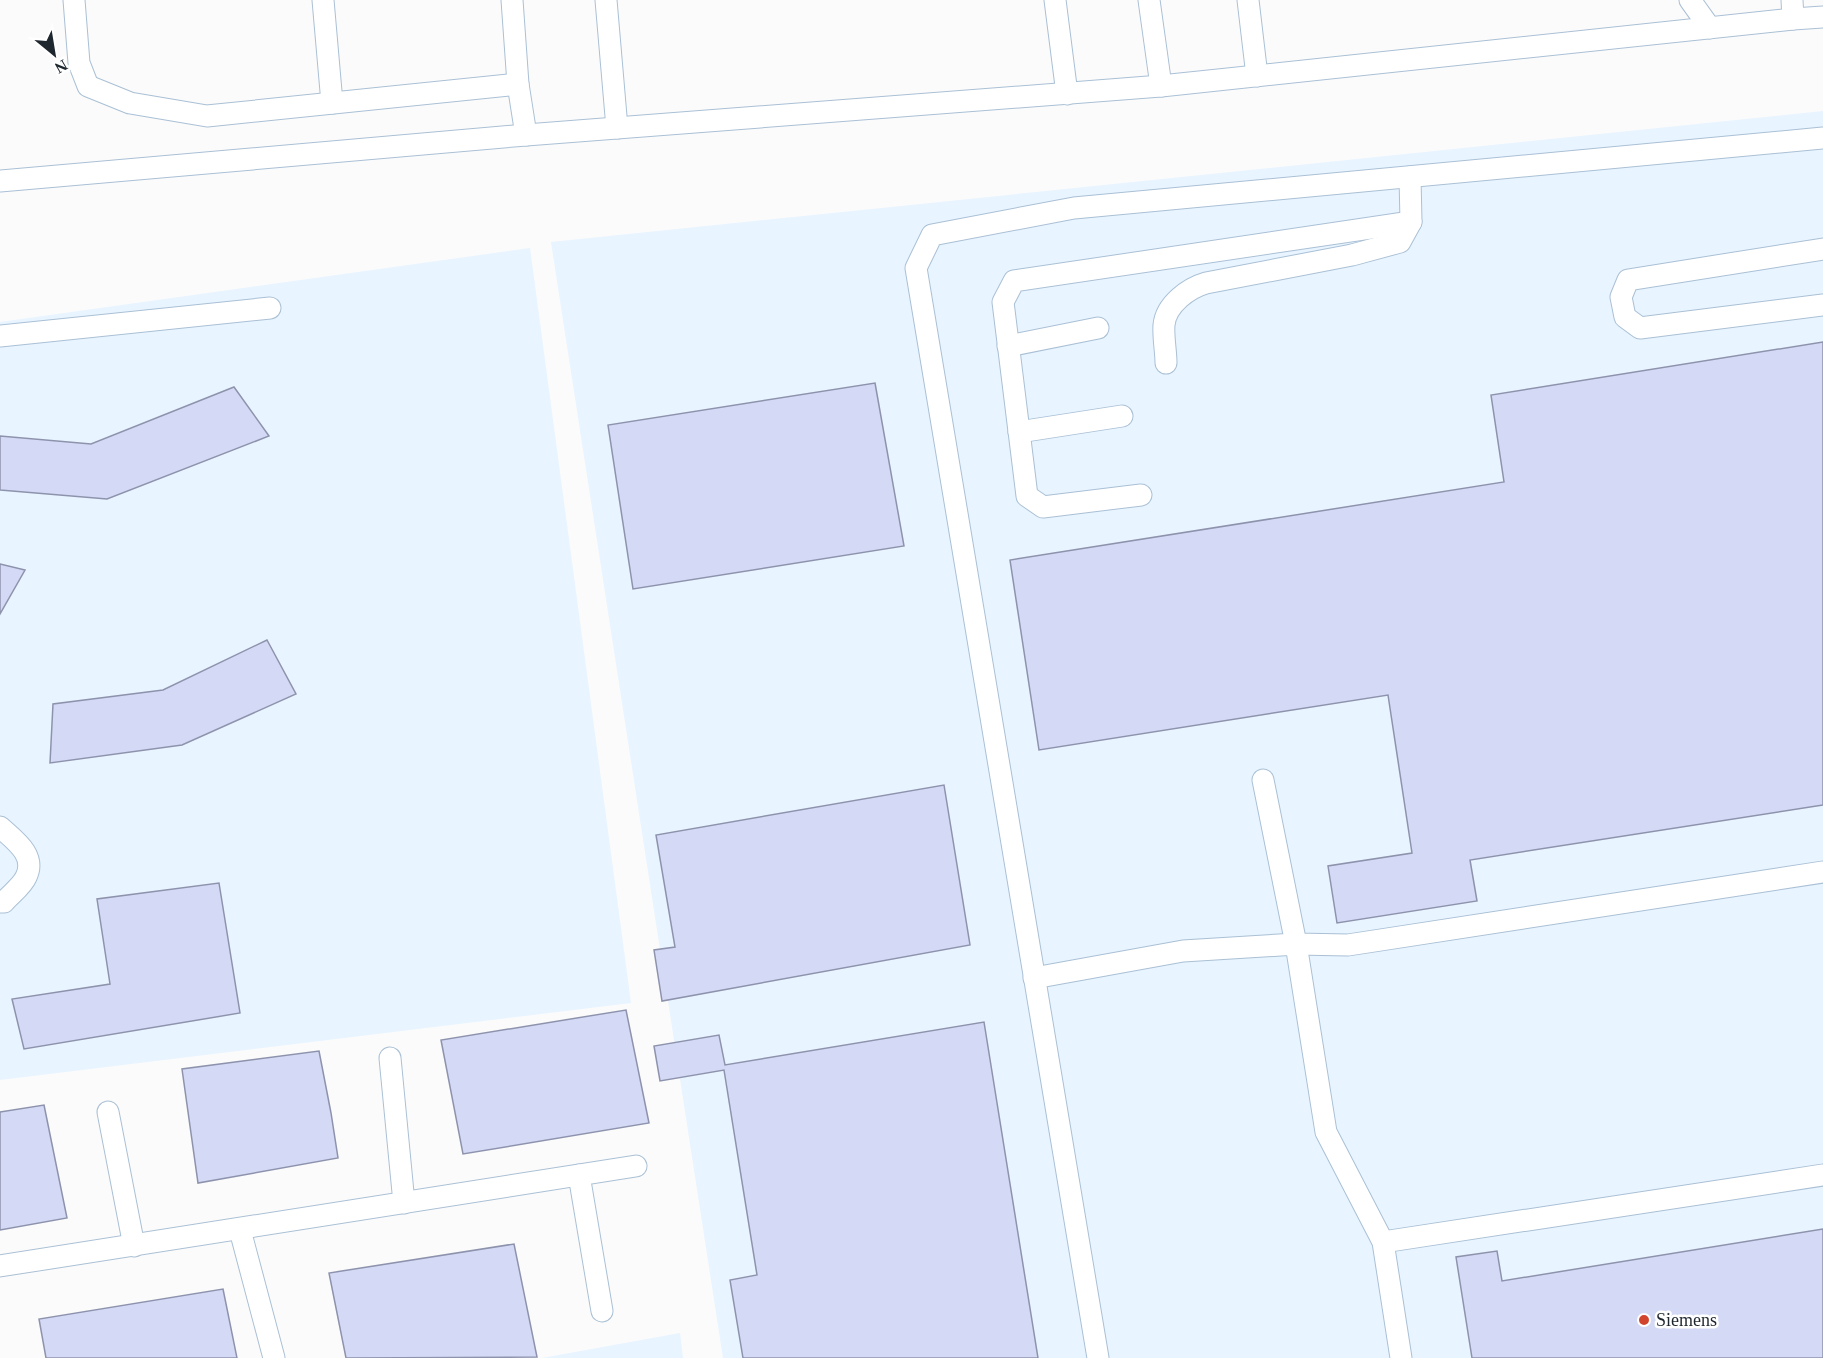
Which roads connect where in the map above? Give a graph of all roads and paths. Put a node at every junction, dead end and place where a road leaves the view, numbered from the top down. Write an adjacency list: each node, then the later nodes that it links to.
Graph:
1 (74, 0): 16 (lane)
2 (323, 0): 16 (lane)
3 (512, 0): 13 (lane)
4 (606, 0): 17 (lane)
5 (1055, 0): 15 (lane)
6 (1149, 0): 14 (lane)
7 (1248, 0): 12 (lane)
8 (1690, 0): 11 (lane)
9 (1792, 10): 10 (lane); 11 (lane)
10 (1823, 17)
11 (1710, 28): 12 (lane)
12 (1257, 76): 14 (lane)
13 (518, 84): 16 (lane); 18 (lane)
14 (1161, 86): 15 (lane)
15 (1067, 93): 17 (lane)
16 (332, 103)
17 (617, 128): 18 (lane)
18 (526, 135): 21 (lane)
19 (1823, 138): 20 (lane)
20 (1410, 177): 22 (lane); 38 (lane)
21 (0, 181)
22 (1411, 222): 28 (lane); 29 (lane)
23 (1823, 249): 24 (lane)
24 (1823, 305)
25 (270, 308): 27 (lane)
26 (1098, 328): 28 (lane)
27 (0, 336)
28 (1008, 346): 31 (lane)
29 (1166, 363)
30 (1122, 416): 31 (lane)
31 (1019, 432): 32 (lane)
32 (1141, 495)
33 (1263, 780): 37 (lane)
34 (0, 827): 36 (lane)
35 (1823, 872): 37 (lane)
36 (0, 902)
37 (1296, 944): 38 (lane); 46 (lane)
38 (1034, 978): 51 (lane)
39 (390, 1058): 44 (lane)
40 (108, 1112): 47 (lane)
41 (636, 1166): 42 (lane)
42 (579, 1174): 44 (lane); 49 (lane)
43 (1823, 1175): 46 (lane)
44 (404, 1203): 45 (lane)
45 (240, 1230): 47 (lane); 50 (lane)
46 (1383, 1242): 52 (lane)
47 (134, 1246): 48 (lane)
48 (0, 1266)
49 (602, 1311)
50 (274, 1358)
51 (1098, 1358)
52 (1401, 1358)

